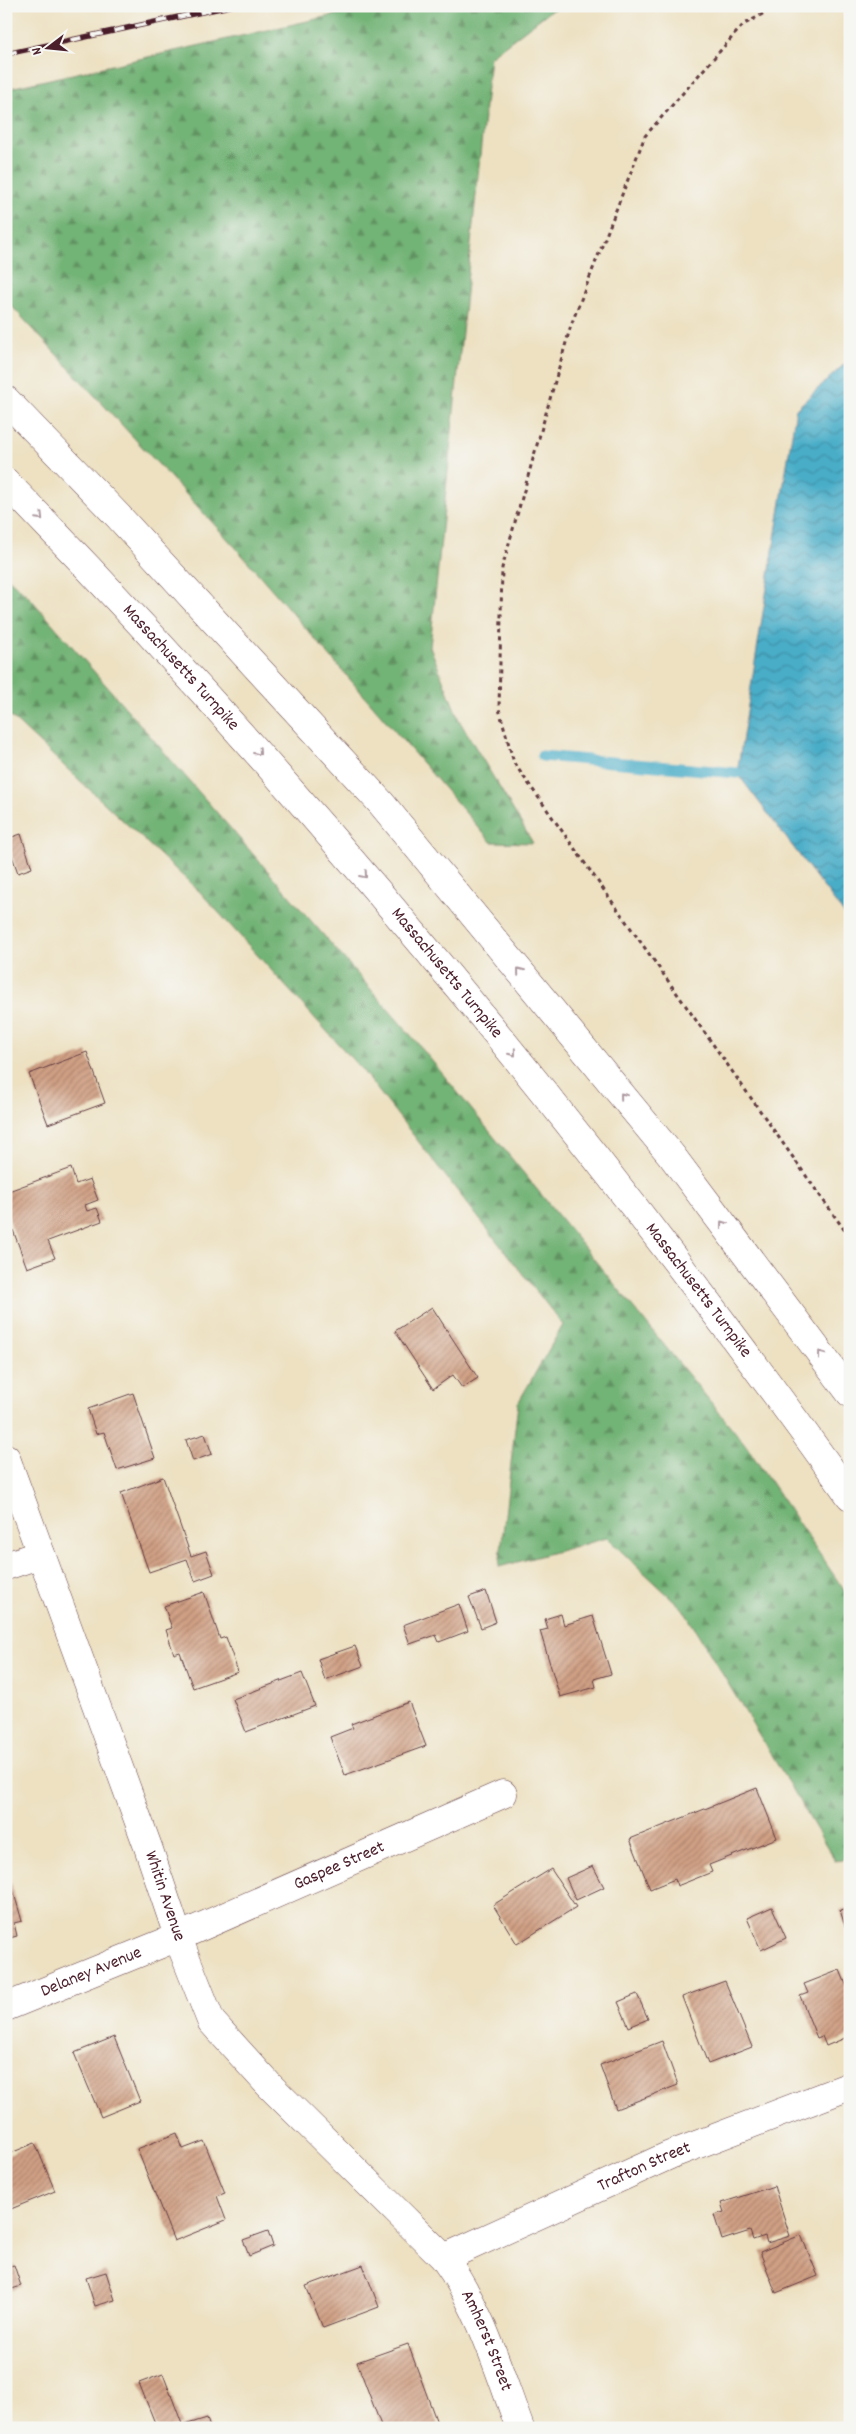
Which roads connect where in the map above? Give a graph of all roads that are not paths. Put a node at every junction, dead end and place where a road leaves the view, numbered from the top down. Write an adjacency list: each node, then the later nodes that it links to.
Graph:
1 (6, 400): 3 (main road, one-way to 1)
2 (6, 482): 5 (main road, Massachusetts Turnpike, one-way to 5)
3 (850, 1393)
4 (6, 1458): 6 (main road, Whitin Avenue)
5 (850, 1496)
6 (41, 1554): 7 (main road); 9 (main road, Whitin Avenue)
7 (6, 1566)
8 (503, 1794): 9 (main road, Gaspee Street)
9 (178, 1937): 10 (main road, Delaney Avenue); 12 (main road, Whitin Avenue)
10 (6, 2007)
11 (850, 2086): 12 (main road, Trafton Street)
12 (444, 2258): 13 (main road, Amherst Street)
13 (520, 2428)

